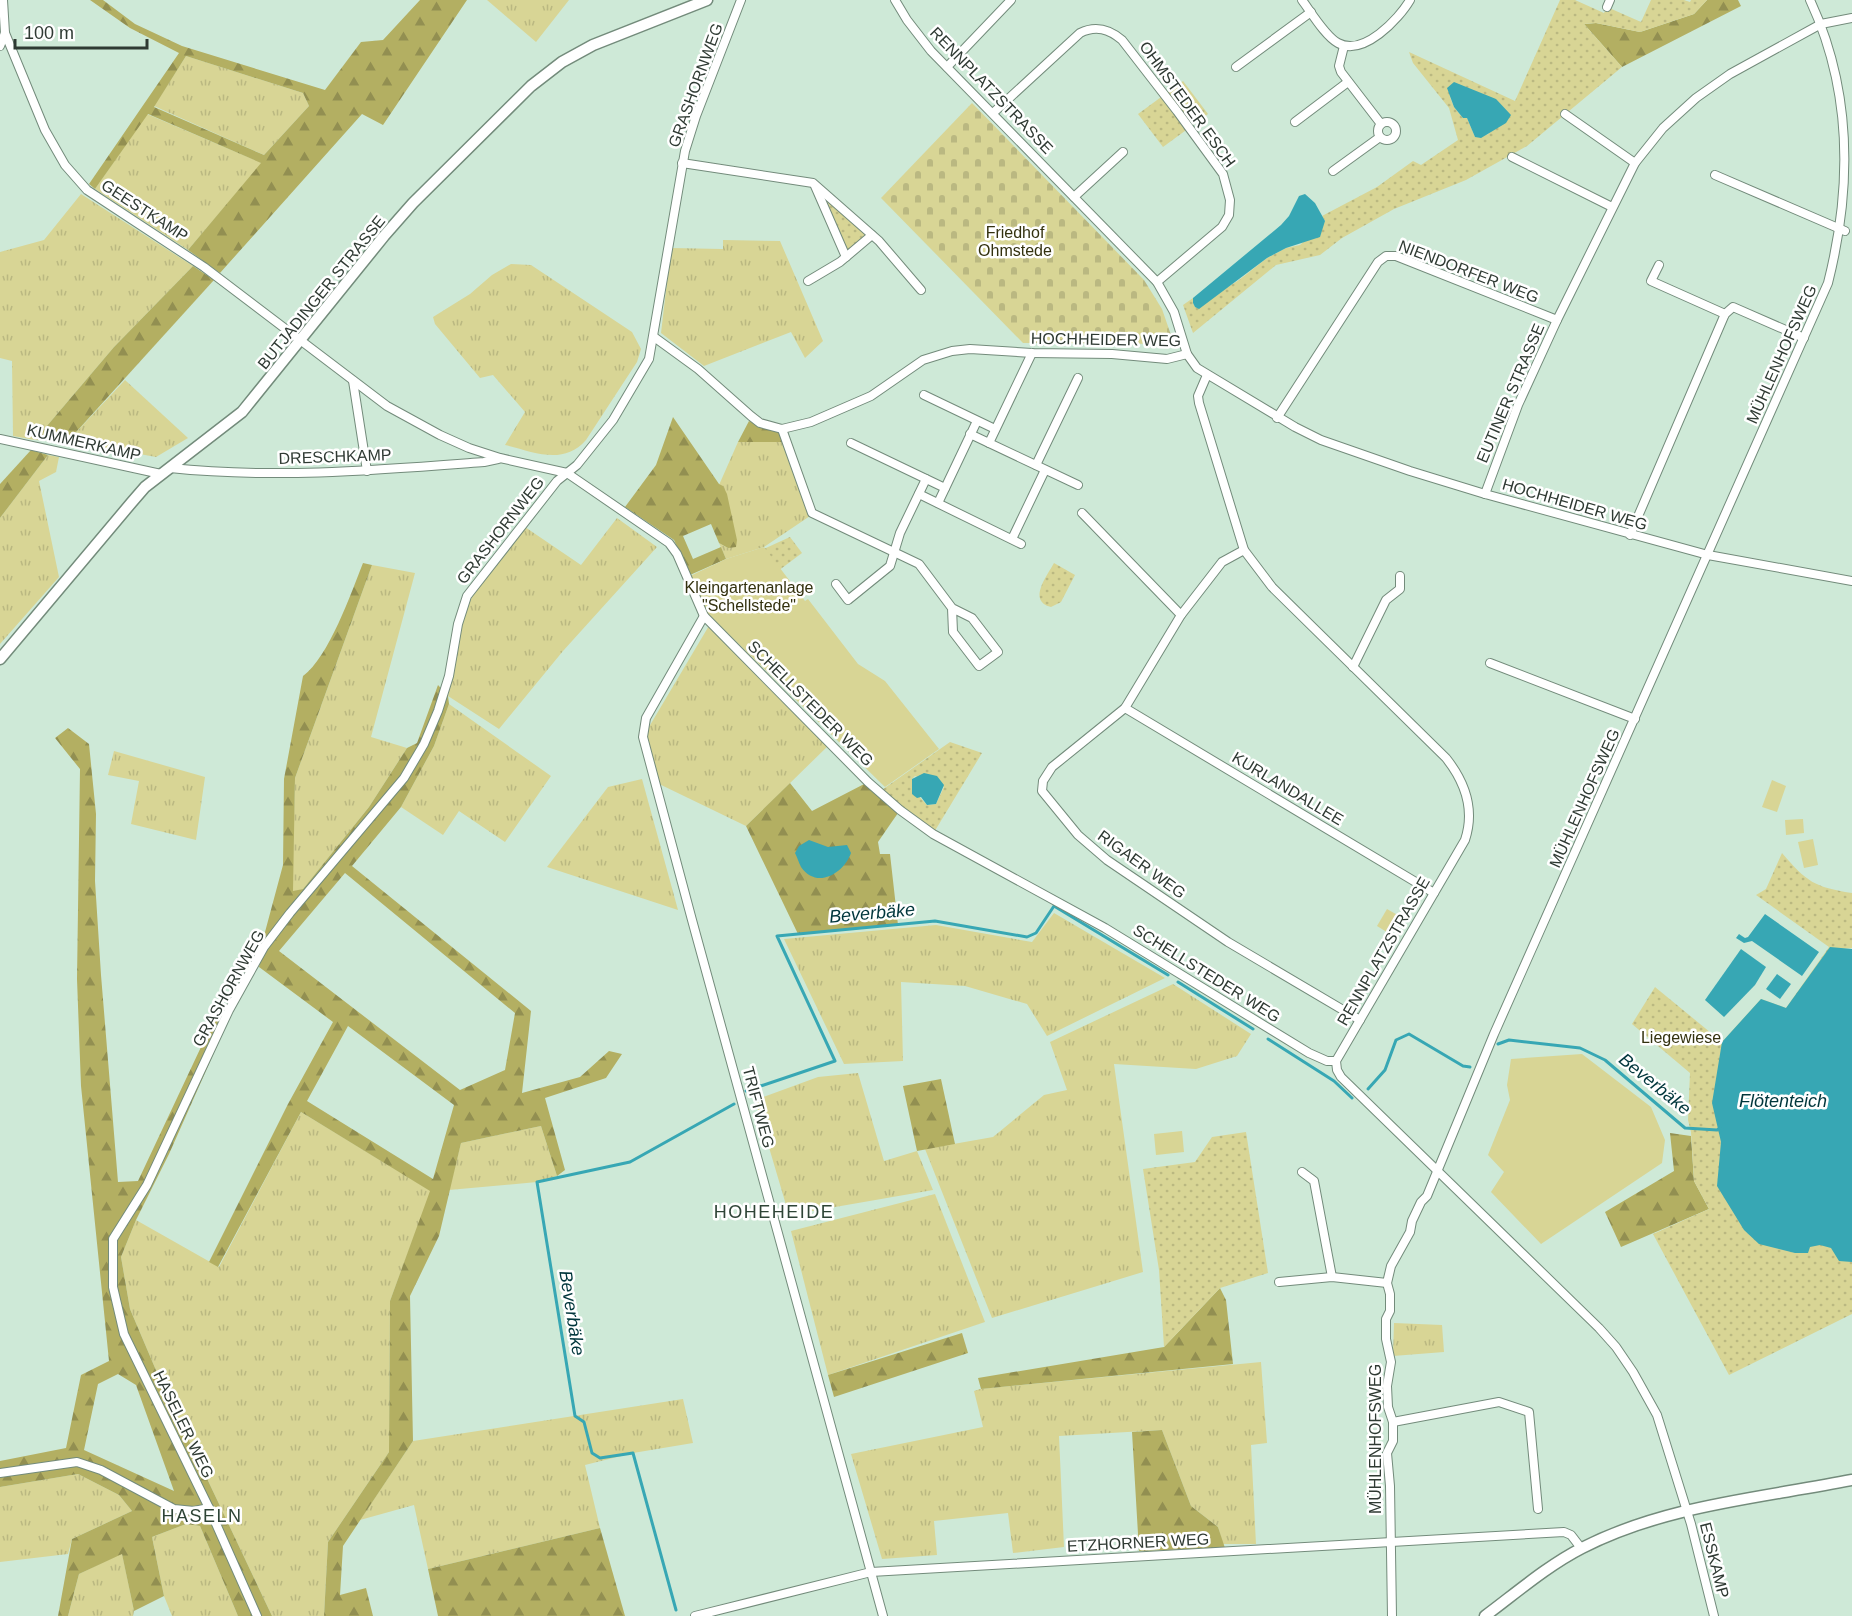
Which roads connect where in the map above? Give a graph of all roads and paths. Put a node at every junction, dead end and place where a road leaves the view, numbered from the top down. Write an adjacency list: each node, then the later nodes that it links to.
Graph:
1 (3, 0): 12 (street)
2 (707, 0): 44 (street, BUTJADINGER STRASSE)
3 (741, 0): 26 (street, GRASHORNWEG)
4 (895, 0): 15 (street, RENNPLATZSTRASSE)
5 (1011, 0): 15 (street)
6 (1302, 0): 9 (street)
7 (1410, 0): 14 (street)
8 (1810, 0): 11 (street, MÜHLENHOFSWEG)
9 (1311, 12): 14 (street); 16 (street)
10 (1852, 18): 11 (street, EUTINER STRASSE)
11 (1821, 24): 18 (street, MÜHLENHOFSWEG); 27 (street, EUTINER STRASSE)
12 (5, 33): 13 (street); 44 (street, GEESTKAMP)
13 (0, 46)
14 (1344, 46): 17 (street)
15 (946, 67): 19 (street, RENNPLATZSTRASSE)
16 (1236, 68)
17 (1348, 82): 21 (street); 22 (street)
18 (1848, 103): 33 (street, MÜHLENHOFSWEG)
19 (993, 113): 31 (street, RENNPLATZSTRASSE); 38 (street, OHMSTEDER ESCH)
20 (1565, 114): 27 (street)
21 (1295, 122)
22 (1381, 124): 23 (street); 23 (street)
23 (1380, 137): 28 (street)
24 (1123, 152): 31 (street)
25 (1512, 157): 32 (street)
26 (682, 163): 30 (street); 42 (street, GRASHORNWEG)
27 (1635, 163): 32 (street, EUTINER STRASSE)
28 (1333, 171)
29 (1716, 175): 33 (street)
30 (813, 183): 34 (street); 35 (street)
31 (1074, 197): 38 (street, RENNPLATZSTRASSE)
32 (1612, 207): 41 (street, EUTINER STRASSE)
33 (1845, 231): 43 (street, MÜHLENHOFSWEG)
34 (872, 235): 35 (street); 39 (street)
35 (846, 257): 37 (street)
36 (1659, 265): 40 (street)
37 (808, 281)
38 (1156, 282): 46 (street, RENNPLATZSTRASSE)
39 (921, 290)
40 (1725, 314): 43 (street); 72 (street)
41 (1557, 320): 51 (street, NIENDORFER WEG); 69 (street, EUTINER STRASSE)
42 (654, 337): 53 (street); 64 (street, GRASHORNWEG)
43 (1804, 338): 77 (street, MÜHLENHOFSWEG)
44 (300, 342): 49 (street, SCHELLSTEDER WEG); 62 (street, BUTJADINGER STRASSE)
45 (1032, 353): 46 (street, HOCHHEIDER WEG); 53 (street, HOCHHEIDER WEG); 54 (street)
46 (1187, 354): 47 (street, HOCHHEIDER WEG)
47 (1208, 375): 51 (street, HOCHHEIDER WEG); 75 (street, RENNPLATZSTRASSE)
48 (1078, 378): 60 (street)
49 (353, 381): 59 (street, SCHELLSTEDER WEG); 63 (street)
50 (924, 395): 52 (street)
51 (1277, 418): 69 (street, HOCHHEIDER WEG)
52 (977, 421): 54 (street); 55 (street)
53 (782, 429): 76 (street)
54 (995, 429): 58 (street)
55 (970, 434): 58 (street); 67 (street)
56 (0, 439): 62 (street, KUMMERKAMP)
57 (851, 443): 65 (street)
58 (989, 443): 60 (street)
59 (500, 458): 63 (street, DRESCHKAMP); 64 (street, SCHELLSTEDER WEG)
60 (1036, 465): 61 (street)
61 (1046, 470): 66 (street); 73 (street)
62 (165, 471): 63 (street, DRESCHKAMP); 84 (street, BUTJADINGER STRASSE)
63 (367, 471)
64 (567, 473): 83 (street, SCHELLSTEDER WEG); 94 (street, GRASHORNWEG)
65 (926, 479): 67 (street); 68 (street)
66 (1078, 485)
67 (945, 488): 70 (street)
68 (919, 494): 70 (street); 76 (street)
69 (1485, 494): 72 (street, HOCHHEIDER WEG)
70 (938, 503): 73 (street)
71 (1082, 513): 82 (street)
72 (1630, 535): 77 (street, HOCHHEIDER WEG)
73 (1012, 539): 74 (street)
74 (1021, 544)
75 (1244, 550): 82 (street, RIGAER WEG); 86 (street, RENNPLATZSTRASSE)
76 (895, 553): 80 (street); 81 (street)
77 (1708, 555): 79 (street, HOCHHEIDER WEG); 88 (street, MÜHLENHOFSWEG)
78 (1400, 576): 86 (street)
79 (1852, 581)
80 (836, 584)
81 (952, 608): 81 (street)
82 (1180, 615): 87 (street, RIGAER WEG)
83 (704, 616): 91 (street, SCHELLSTEDER WEG); 106 (street, TRIFTWEG)
84 (0, 659)
85 (1490, 663): 88 (street)
86 (1353, 667): 89 (street, RENNPLATZSTRASSE)
87 (1125, 708): 89 (street, KURLANDALLEE); 90 (street, RIGAER WEG)
88 (1635, 719): 92 (street, MÜHLENHOFSWEG)
89 (1434, 893): 90 (street, RENNPLATZSTRASSE)
90 (1360, 1020): 91 (street, RENNPLATZSTRASSE)
91 (1336, 1061): 92 (street)
92 (1437, 1171): 97 (street, MÜHLENHOFSWEG); 103 (street)
93 (1302, 1172): 95 (street)
94 (113, 1239): 101 (street, HASELER WEG)
95 (1332, 1277): 96 (street); 97 (street)
96 (1279, 1282)
97 (1387, 1282): 98 (street, MÜHLENHOFSWEG)
98 (1393, 1422): 102 (street); 104 (street, MÜHLENHOFSWEG)
99 (0, 1473): 101 (street)
100 (1852, 1480): 103 (street)
101 (209, 1508): 107 (street, HASELER WEG)
102 (1538, 1509)
103 (1687, 1510): 105 (street); 112 (street, ESSKAMP)
104 (1391, 1542): 105 (street, ETZHORNER WEG); 106 (street, ETZHORNER WEG); 110 (street, MÜHLENHOFSWEG)
105 (1581, 1548): 111 (street)
106 (871, 1572): 108 (street, ETZHORNER WEG); 109 (street, TRIFTWEG)
107 (257, 1616)
108 (695, 1616)
109 (883, 1616)
110 (1392, 1616)
111 (1485, 1616)
112 (1714, 1616)

